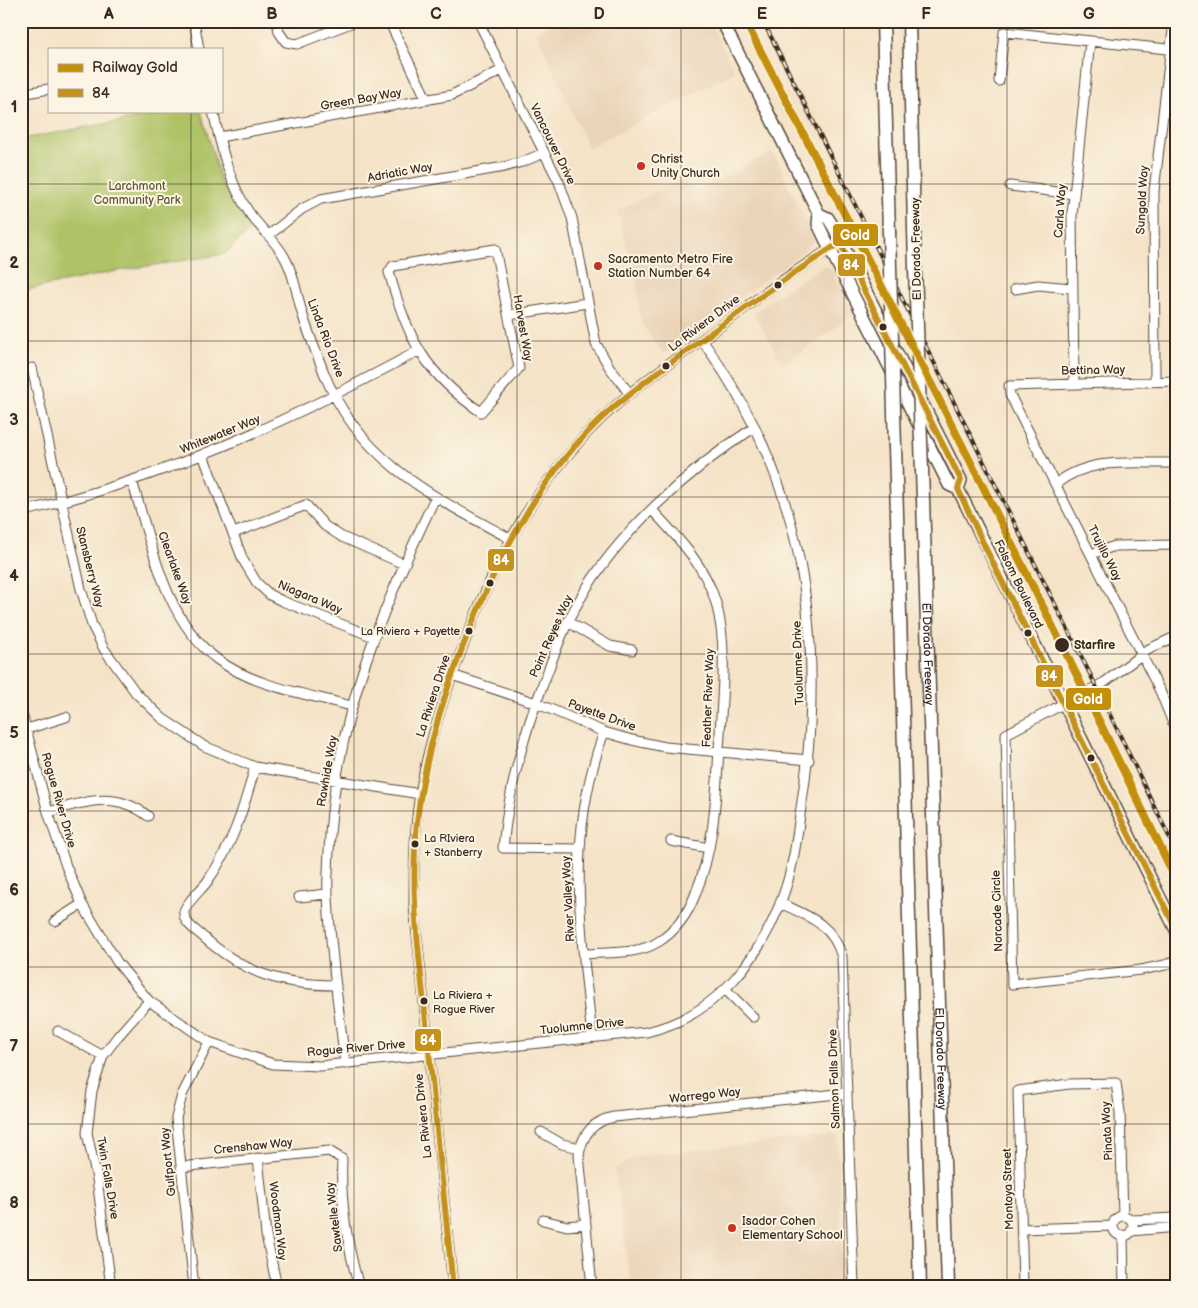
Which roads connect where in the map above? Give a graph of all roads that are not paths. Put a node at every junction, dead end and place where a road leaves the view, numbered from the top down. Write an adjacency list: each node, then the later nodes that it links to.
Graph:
1 (194, 21): 11 (street)
2 (277, 21): 3 (street)
3 (356, 21)
4 (389, 21): 17 (street)
5 (478, 21): 13 (street, Vancouver Drive)
6 (722, 21): 23 (main road, Folsom Boulevard)
7 (883, 21): 119 (highway, El Dorado Freeway, bridge)
8 (909, 21): 120 (highway, El Dorado Freeway, bridge)
9 (1174, 21): 12 (street, Sungold Way)
10 (1090, 41): 12 (street); 14 (street); 22 (street, Carla Way)
11 (199, 48)
12 (1174, 50): 34 (street, Sungold Way)
13 (502, 70): 17 (street, Green Bay Way); 20 (street, Vancouver Drive)
14 (999, 81)
15 (48, 89): 16 (street)
16 (21, 94)
17 (427, 100): 19 (street, Green Bay Way)
18 (213, 112): 19 (street, Linda Rio Drive)
19 (219, 137): 24 (street, Linda Rio Drive)
20 (544, 153): 24 (street, Adriatic Way); 29 (street, Vancouver Drive)
21 (1010, 186): 22 (street)
22 (1073, 194): 27 (street, Carla Way)
23 (819, 214): 25 (main road, Folsom Boulevard); 26 (main road, Folsom Boulevard)
24 (269, 234): 39 (street, Linda Rio Drive)
25 (840, 242): 26 (street, La Riviera Drive); 45 (main road, Folsom Boulevard)
26 (830, 249): 31 (street, La Riviera Drive); 45 (main road, Folsom Boulevard)
27 (1071, 288): 28 (street); 36 (street, Carla Way)
28 (1015, 289)
29 (587, 303): 30 (street); 38 (street, Vancouver Drive)
30 (510, 316): 32 (street, Harvest Way); 32 (street, Harvest Way)
31 (702, 340): 38 (street, La Riviera Drive); 40 (street, Tuolumne Drive)
32 (418, 351): 39 (street, Whitewater Way)
33 (32, 368): 47 (street, Stansberry Way)
34 (1155, 381): 35 (street, Bettina Way); 36 (street, Bettina Way)
35 (1177, 381)
36 (1074, 382): 37 (street, Bettina Way)
37 (1009, 386): 44 (street, Trujillo Way)
38 (629, 393): 51 (street, La Riviera Drive)
39 (336, 395): 41 (street, Whitewater Way); 46 (street, Linda Rio Drive)
40 (755, 426): 48 (street, Point Reyes Way); 70 (street, Tuolumne Drive)
41 (203, 455): 43 (street, Whitewater Way); 50 (street, Niagara Way)
42 (1177, 463): 44 (street)
43 (132, 481): 47 (street, Whitewater Way); 63 (street, Clearlake Way)
44 (1056, 484): 53 (street, Trujillo Way)
45 (958, 489): 61 (main road, Folsom Boulevard)
46 (435, 498): 51 (street, Linda Rio Drive); 54 (street, Rawhide Way)
47 (62, 502): 49 (street, Whitewater Way); 71 (street, Stansberry Way)
48 (652, 510): 55 (street, Point Reyes Way); 69 (street, Feather River Way)
49 (21, 512)
50 (234, 533): 54 (street); 57 (street, Niagara Way)
51 (509, 538): 60 (street, La Riviera Drive)
52 (1177, 545): 53 (street)
53 (1091, 554): 59 (street, Trujillo Way)
54 (404, 564): 57 (street, Rawhide Way)
55 (568, 622): 58 (street); 62 (street, Point Reyes Way)
56 (1177, 636): 59 (street)
57 (374, 637): 63 (street, Rawhide Way)
58 (632, 650)
59 (1141, 654): 61 (street); 68 (street, Trujillo Way)
60 (452, 675): 62 (street, Payette Drive); 73 (street, La Riviera Drive)
61 (1062, 703): 84 (main road, Folsom Boulevard); 86 (street, Norcade Circle)
62 (536, 704): 67 (street, Payette Drive); 78 (street, Point Reyes Way)
63 (351, 706): 72 (street, Rawhide Way)
64 (21, 710): 66 (street, Rogue River Drive)
65 (66, 717): 66 (street)
66 (27, 729): 74 (street, Rogue River Drive)
67 (604, 732): 69 (street, Payette Drive); 78 (street, River Valley Way)
68 (1177, 733)
69 (718, 752): 70 (street, Payette Drive); 77 (street, Feather River Way)
70 (809, 760): 81 (street, Tuolumne Drive)
71 (255, 767): 72 (street, Stansberry Way); 87 (street)
72 (337, 780): 73 (street, Stansberry Way); 79 (street, Rawhide Way)
73 (420, 794): 94 (street, La Riviera Drive)
74 (48, 812): 75 (street); 82 (street, Rogue River Drive)
75 (148, 816)
76 (671, 840): 77 (street)
77 (709, 848): 85 (street, Feather River Way)
78 (579, 849): 85 (street, River Valley Way)
79 (328, 894): 80 (street); 87 (street, Rawhide Way)
80 (299, 897)
81 (780, 903): 88 (street, Tuolumne Drive); 98 (street, Salmon Falls Drive)
82 (82, 904): 83 (street); 89 (street, Rogue River Drive)
83 (55, 921)
84 (1177, 932)
85 (584, 954): 92 (street, River Valley Way)
86 (1177, 960)
87 (336, 985): 96 (street, Rawhide Way)
88 (725, 989): 90 (street); 92 (street, Tuolumne Drive)
89 (149, 1001): 93 (street, Rogue River Drive); 95 (street, Twin Falls Drive)
90 (753, 1016)
91 (58, 1031): 95 (street)
92 (592, 1037): 94 (street, Tuolumne Drive)
93 (209, 1042): 96 (street, Rogue River Drive); 103 (street, Gulfport Way)
94 (429, 1054): 96 (street, Rogue River Drive); 116 (street, La Riviera Drive)
95 (103, 1056): 112 (street, Twin Falls Drive)
96 (345, 1064)
97 (1018, 1091): 104 (street, Pinata Way); 110 (street, Montoya Street)
98 (847, 1093): 100 (street, Warrego Way); 118 (street, Salmon Falls Drive)
99 (541, 1132): 100 (street)
100 (580, 1148): 107 (street)
101 (329, 1151): 102 (street, Crenshaw Way); 115 (street, Sawtelle Way)
102 (258, 1158): 103 (street, Crenshaw Way); 114 (street, Woodman Way)
103 (181, 1167): 113 (street, Gulfport Way)
104 (1127, 1218): 105 (street); 108 (street); 111 (street)
105 (1177, 1218)
106 (543, 1220): 107 (street)
107 (586, 1224): 117 (street)
108 (1113, 1226): 110 (street); 111 (street)
109 (1177, 1227): 111 (street)
110 (1022, 1229): 121 (street, Montoya Street)
111 (1127, 1233): 122 (street)
112 (111, 1287)
113 (194, 1287)
114 (277, 1287)
115 (359, 1287)
116 (453, 1287)
117 (592, 1287)
118 (854, 1287)
119 (920, 1287)
120 (948, 1287)
121 (1023, 1287)
122 (1124, 1287)

